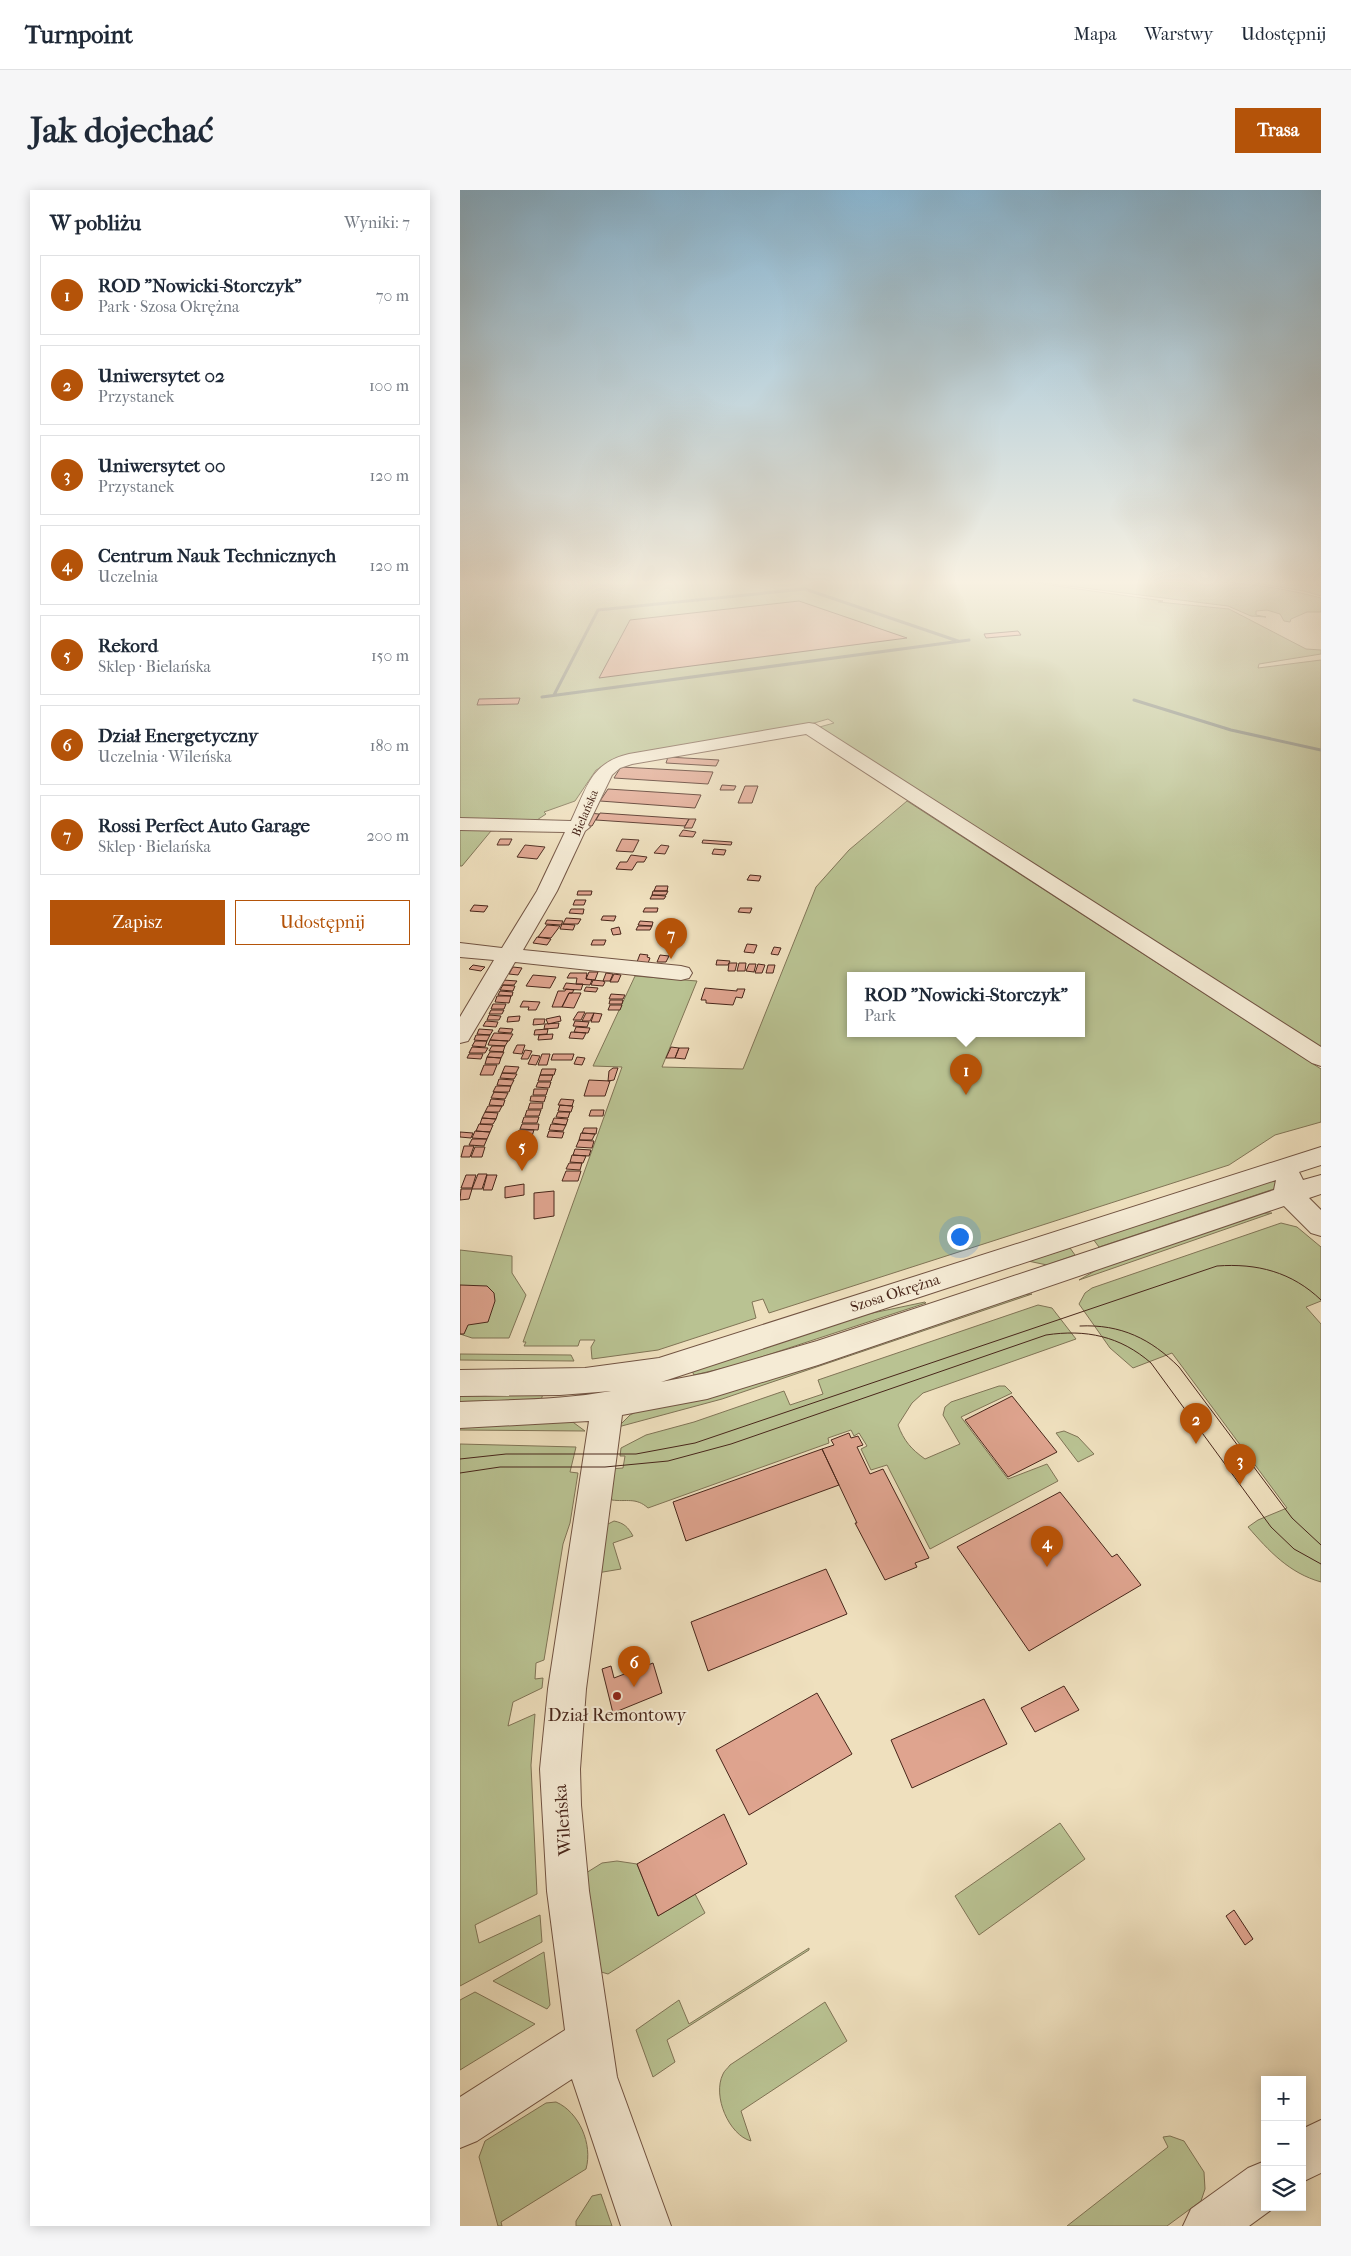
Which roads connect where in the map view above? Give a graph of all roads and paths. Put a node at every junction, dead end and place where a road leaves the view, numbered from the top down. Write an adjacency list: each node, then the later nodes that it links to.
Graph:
1 (460, 824): 2 (street)
2 (580, 827): 4 (street, Bielańska); 7 (street, Bielańska)
3 (460, 950): 4 (street)
4 (510, 956): 5 (street); 6 (street, Bielańska)
5 (682, 973)
6 (460, 1036)
7 (1321, 1058)
8 (1318, 1166): 9 (street, Szosa Okrężna); 11 (street, Szosa Okrężna)
9 (1289, 1195): 10 (street); 12 (street, Szosa Okrężna)
10 (1321, 1226)
11 (460, 1383)
12 (607, 1406): 13 (street, Szosa Okrężna); 14 (street, Wileńska)
13 (460, 1415)
14 (589, 2041): 15 (street); 19 (street, Wileńska)
15 (460, 2124)
16 (1321, 2144): 17 (street)
17 (1306, 2155)
18 (1261, 2188): 20 (street)
19 (646, 2226)
20 (1208, 2226)

